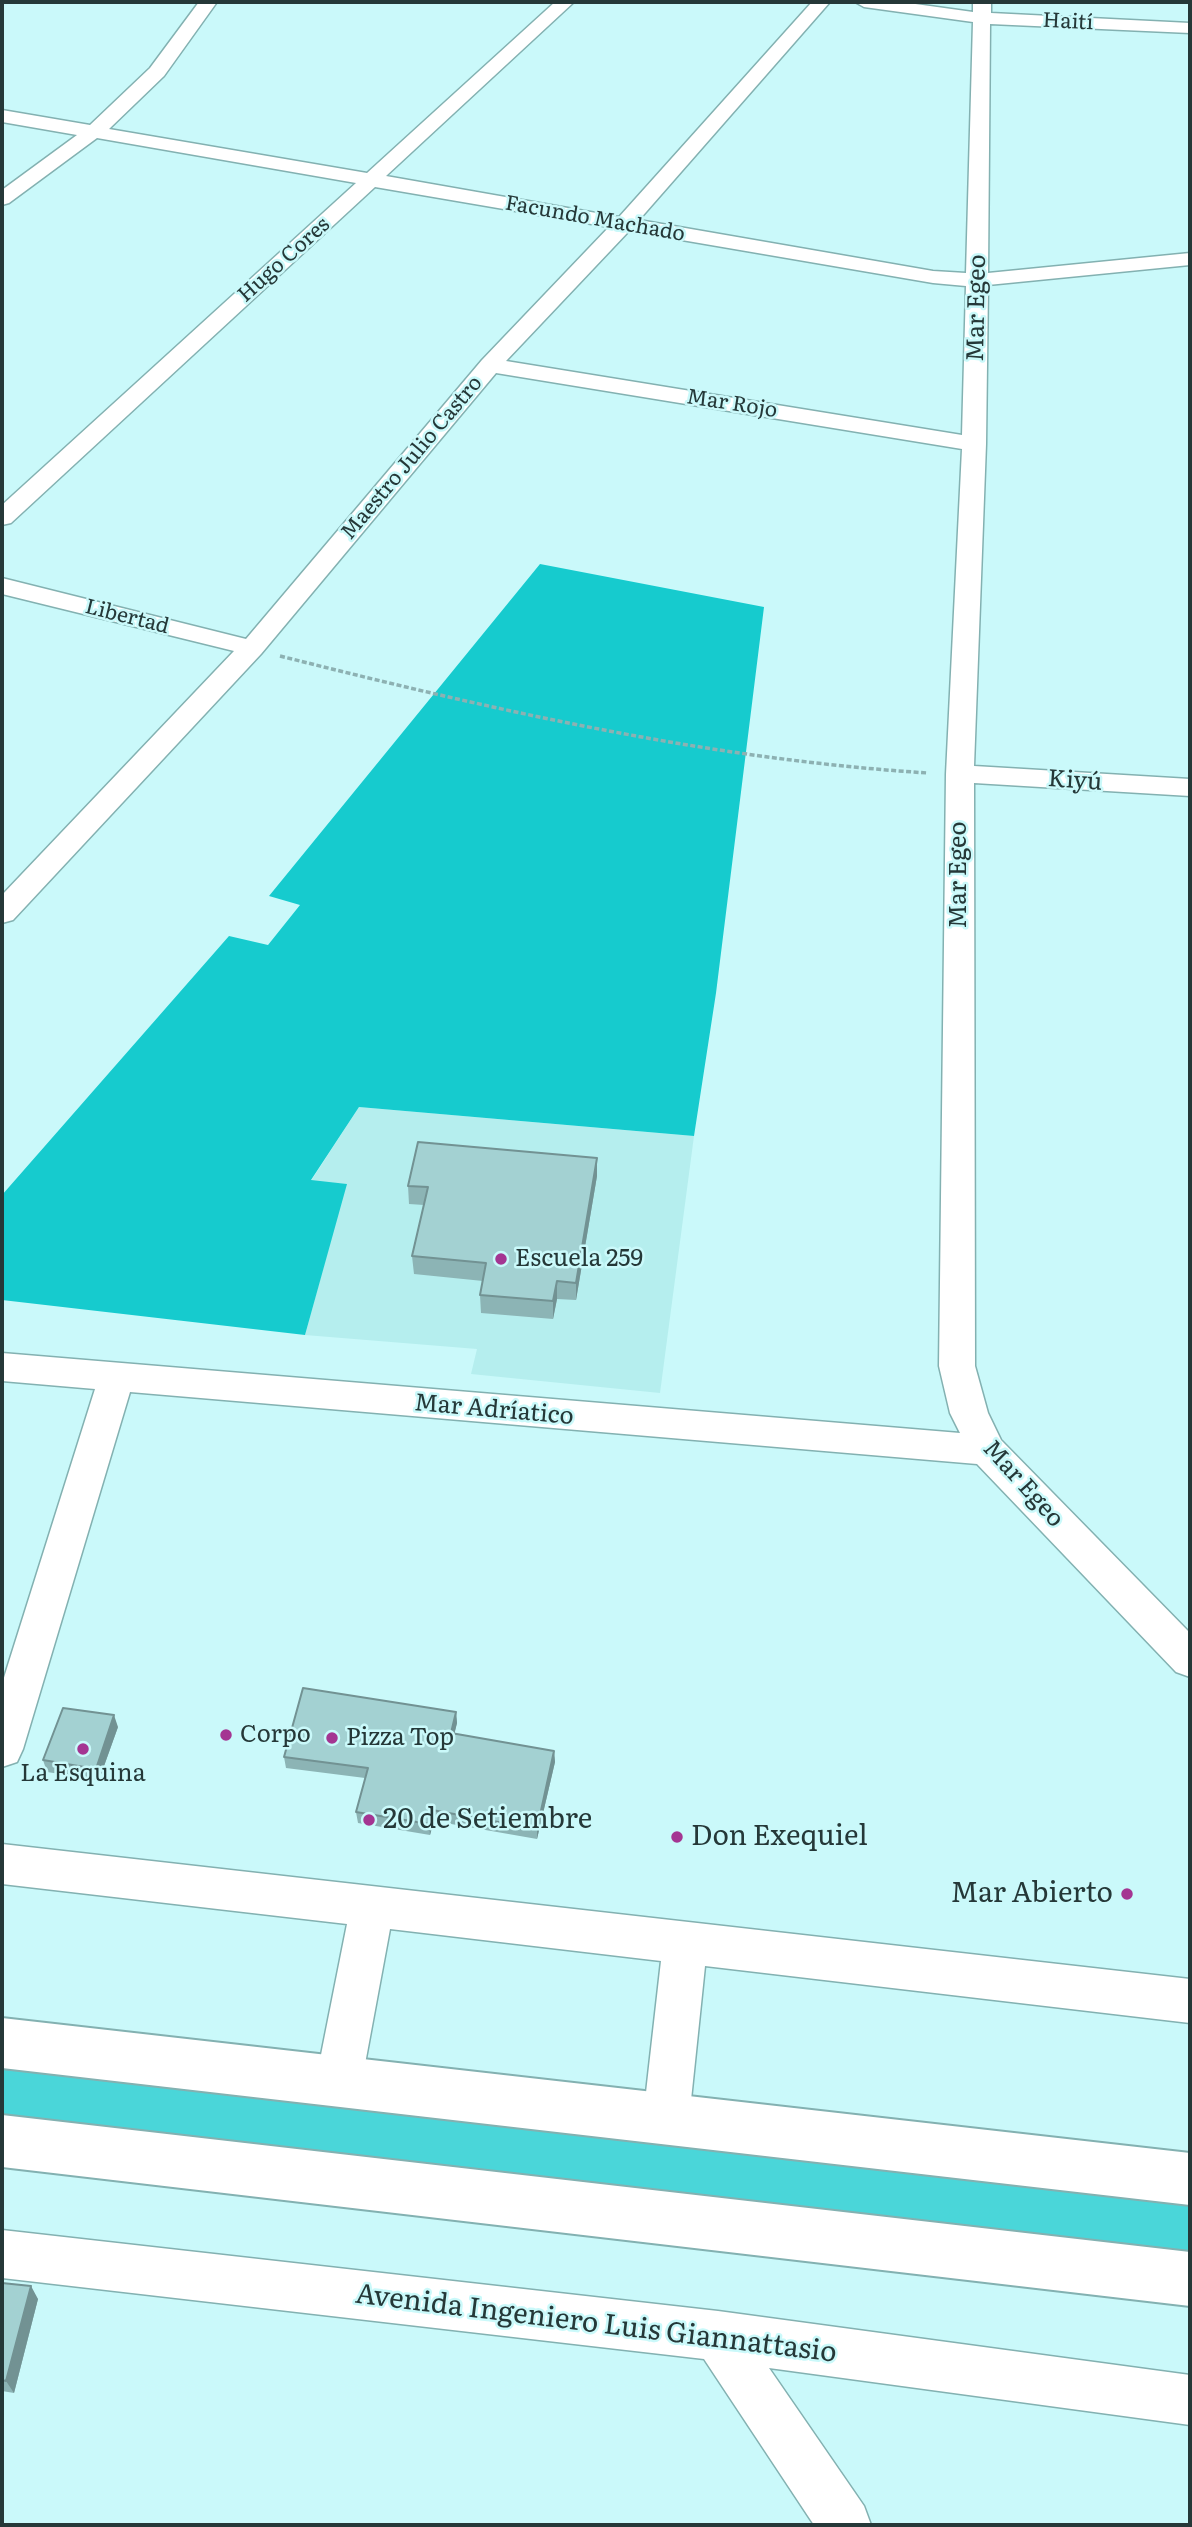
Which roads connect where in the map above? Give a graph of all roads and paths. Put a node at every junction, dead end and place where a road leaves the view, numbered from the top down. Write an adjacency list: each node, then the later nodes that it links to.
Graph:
1 (208, 2): 8 (street)
2 (565, 2): 9 (street, Hugo Cores)
3 (821, 2): 11 (street, Maestro Julio Castro)
4 (864, 2): 5 (street, Haití)
5 (982, 10): 6 (street, Haití); 13 (street, Mar Egeo)
6 (1190, 29)
7 (2, 116): 8 (street, Facundo Machado)
8 (95, 131): 9 (street, Facundo Machado); 10 (street)
9 (371, 180): 11 (street, Facundo Machado); 16 (street, Hugo Cores)
10 (2, 199)
11 (624, 224): 13 (street, Facundo Machado); 14 (street, Maestro Julio Castro)
12 (1190, 259): 13 (street, Facundo Machado)
13 (978, 280): 15 (street, Mar Egeo)
14 (490, 365): 15 (street, Mar Rojo); 18 (street, Maestro Julio Castro)
15 (974, 444): 19 (street, Mar Egeo)
16 (2, 517)
17 (2, 586): 18 (street, Libertad)
18 (252, 648): 19 (path); 21 (street, Maestro Julio Castro)
19 (960, 774): 20 (street, Kiyú); 24 (street, Mar Egeo)
20 (1190, 788)
21 (2, 913)
22 (2, 1367): 23 (street, Mar Adríatico)
23 (116, 1378): 24 (street, Mar Adríatico); 26 (street)
24 (987, 1450): 25 (street, Mar Egeo)
25 (1190, 1660)
26 (2, 1749)
27 (2, 1864): 28 (street)
28 (372, 1907): 29 (street); 32 (street)
29 (685, 1943): 30 (street); 33 (street)
30 (1190, 2001)
31 (2, 2043): 32 (main road)
32 (339, 2080): 33 (main road)
33 (666, 2119): 35 (main road)
34 (2, 2141): 37 (main road)
35 (1190, 2179)
36 (2, 2254): 38 (street, Avenida Ingeniero Luis Giannattasio)
37 (1190, 2279)
38 (719, 2336): 39 (street, Avenida Ingeniero Luis Giannattasio); 40 (street)
39 (1190, 2400)
40 (845, 2525)

